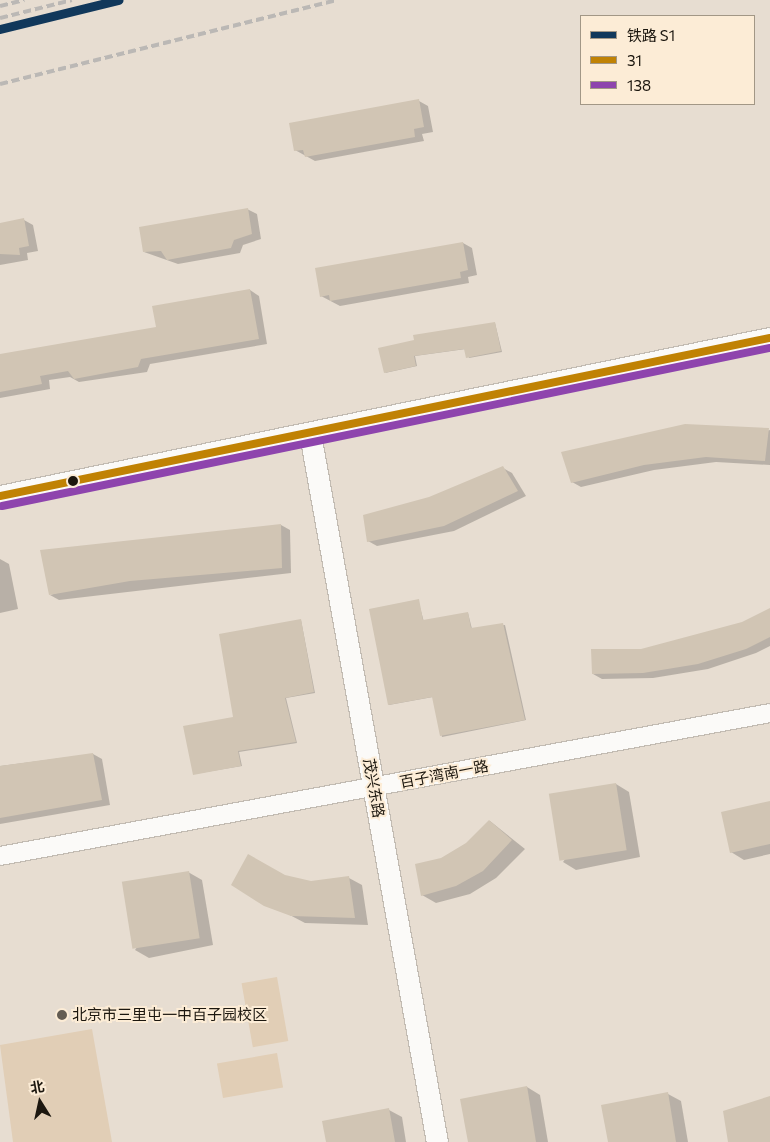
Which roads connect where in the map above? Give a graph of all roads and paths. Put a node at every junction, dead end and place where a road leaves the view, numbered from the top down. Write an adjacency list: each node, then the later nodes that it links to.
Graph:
1 (770, 338): 2 (street)
2 (310, 434): 3 (street); 5 (street, 茂兴东路)
3 (0, 496)
4 (770, 713): 5 (street, 百子湾南一路)
5 (374, 787): 6 (street, 百子湾南一路); 7 (street, 茂兴东路)
6 (0, 856)
7 (437, 1142)

